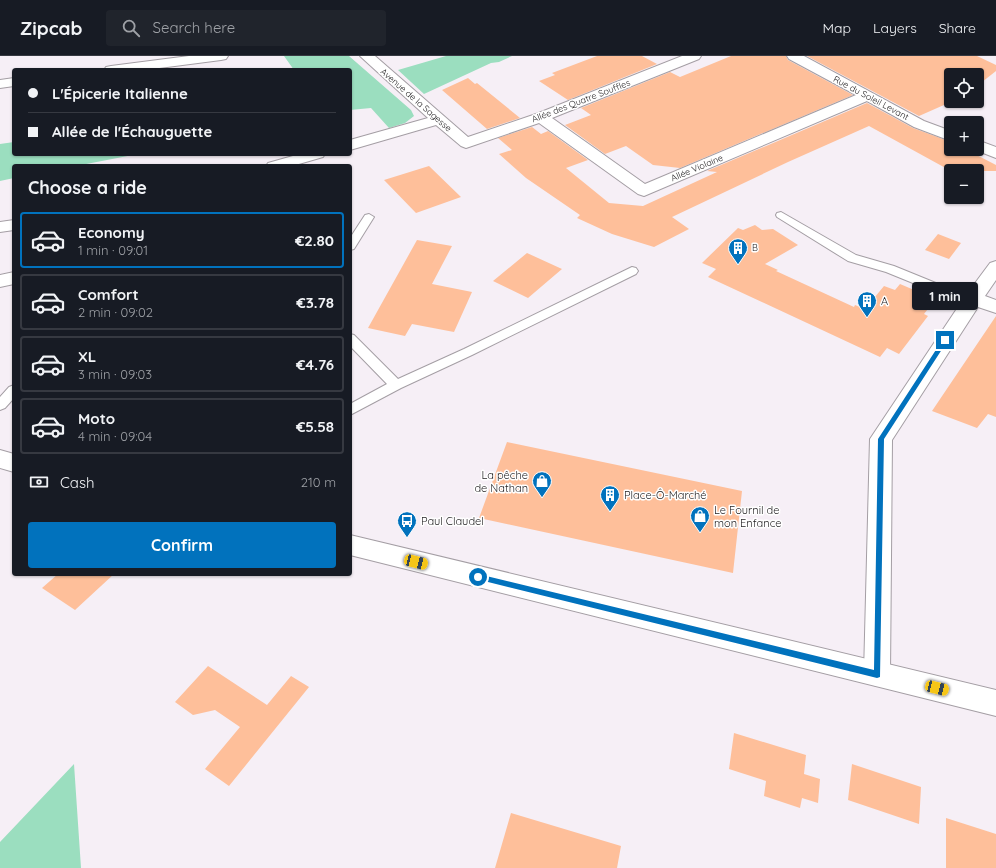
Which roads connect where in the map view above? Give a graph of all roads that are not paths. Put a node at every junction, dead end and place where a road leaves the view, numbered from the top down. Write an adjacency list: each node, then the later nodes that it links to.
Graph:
1 (221, 56): 5 (street)
2 (367, 56): 10 (street, Avenue de la Sagesse)
3 (694, 56): 9 (street, Allée des Quatre Souffles)
4 (794, 56): 8 (street, Rue du Soleil Levant)
5 (127, 68)
6 (12, 82): 7 (street)
7 (0, 84)
8 (867, 96): 9 (street, Allée Violaine); 11 (street, Rue du Soleil Levant)
9 (541, 117): 12 (street, Allée des Quatre Souffles)
10 (439, 120): 12 (street, Avenue de la Sagesse); 13 (street)
11 (944, 133)
12 (466, 143)
13 (352, 144)
14 (984, 148): 15 (street)
15 (996, 153)
16 (310, 156): 17 (street)
17 (281, 164)
18 (781, 215): 27 (lane)
19 (369, 217): 22 (lane)
20 (12, 224): 21 (street)
21 (0, 227)
22 (352, 244)
23 (996, 267): 27 (street)
24 (632, 271): 30 (lane)
25 (12, 278): 26 (street)
26 (0, 280)
27 (972, 300): 28 (street); 37 (street)
28 (996, 307)
29 (352, 340): 30 (lane)
30 (396, 385): 33 (lane)
31 (12, 392): 32 (lane)
32 (0, 405)
33 (352, 409)
34 (0, 459): 35 (street)
35 (12, 462)
36 (352, 545): 37 (street)
37 (877, 674): 38 (street)
38 (996, 703)

